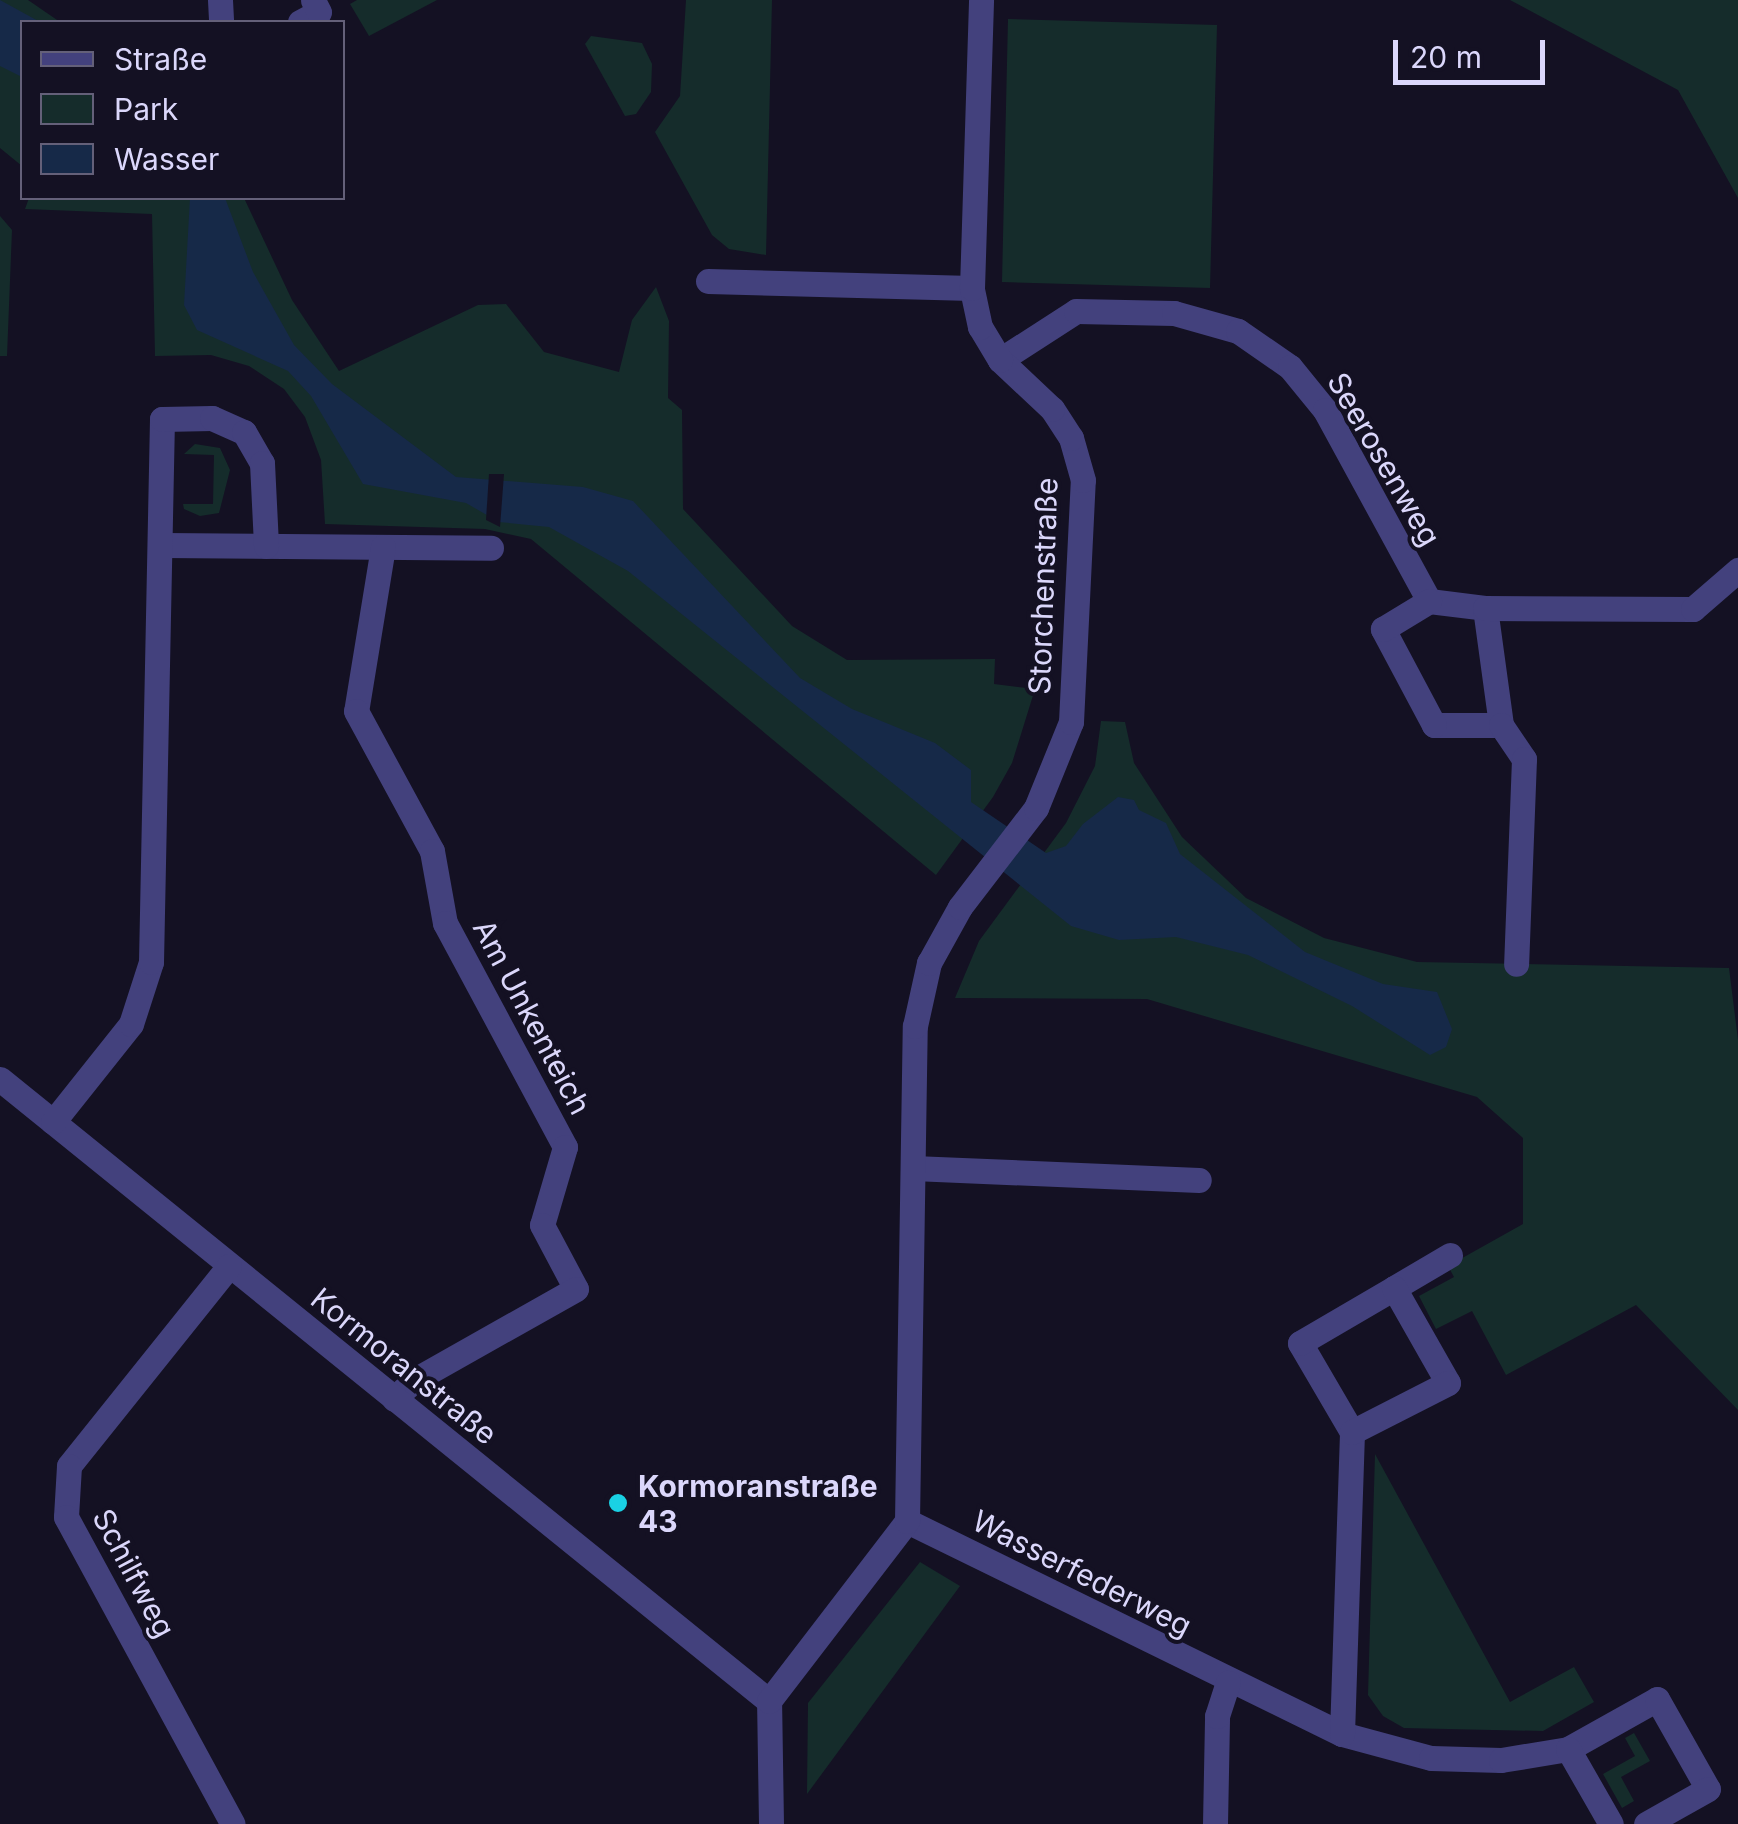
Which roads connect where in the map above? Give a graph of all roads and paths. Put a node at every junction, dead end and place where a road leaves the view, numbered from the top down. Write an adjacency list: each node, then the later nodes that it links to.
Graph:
1 (312, 0): 3 (street)
2 (981, 0): 5 (street, Storchenstraße)
3 (304, 20)
4 (708, 281): 5 (street)
5 (972, 288): 6 (street, Storchenstraße)
6 (1000, 360): 12 (street, Seerosenweg); 18 (street, Storchenstraße)
7 (163, 545): 8 (street); 8 (street); 17 (street)
8 (266, 546): 9 (street)
9 (383, 547): 10 (street); 23 (street, Am Unkenteich)
10 (492, 548)
11 (1738, 570): 13 (street)
12 (1429, 602): 13 (street); 14 (street)
13 (1485, 608): 14 (street)
14 (1500, 725): 15 (street)
15 (1516, 964)
16 (0, 1079): 17 (street, Kormoranstraße)
17 (53, 1122): 21 (street, Kormoranstraße)
18 (913, 1168): 19 (street); 25 (street, Storchenstraße)
19 (1199, 1180)
20 (1450, 1255): 22 (street)
21 (229, 1266): 23 (street, Kormoranstraße); 30 (street, Schilfweg)
22 (1394, 1288): 24 (street); 24 (street)
23 (394, 1399): 27 (street, Kormoranstraße)
24 (1352, 1432): 28 (street)
25 (908, 1521): 26 (street, Wasserfederweg); 27 (street)
26 (1228, 1683): 28 (street, Wasserfederweg); 32 (street)
27 (770, 1701): 31 (street)
28 (1342, 1734): 29 (street, Wasserfederweg)
29 (1568, 1749): 33 (street); 34 (street, Wasserfederweg)
30 (234, 1824)
31 (771, 1824)
32 (1215, 1824)
33 (1611, 1824)
34 (1646, 1824)

